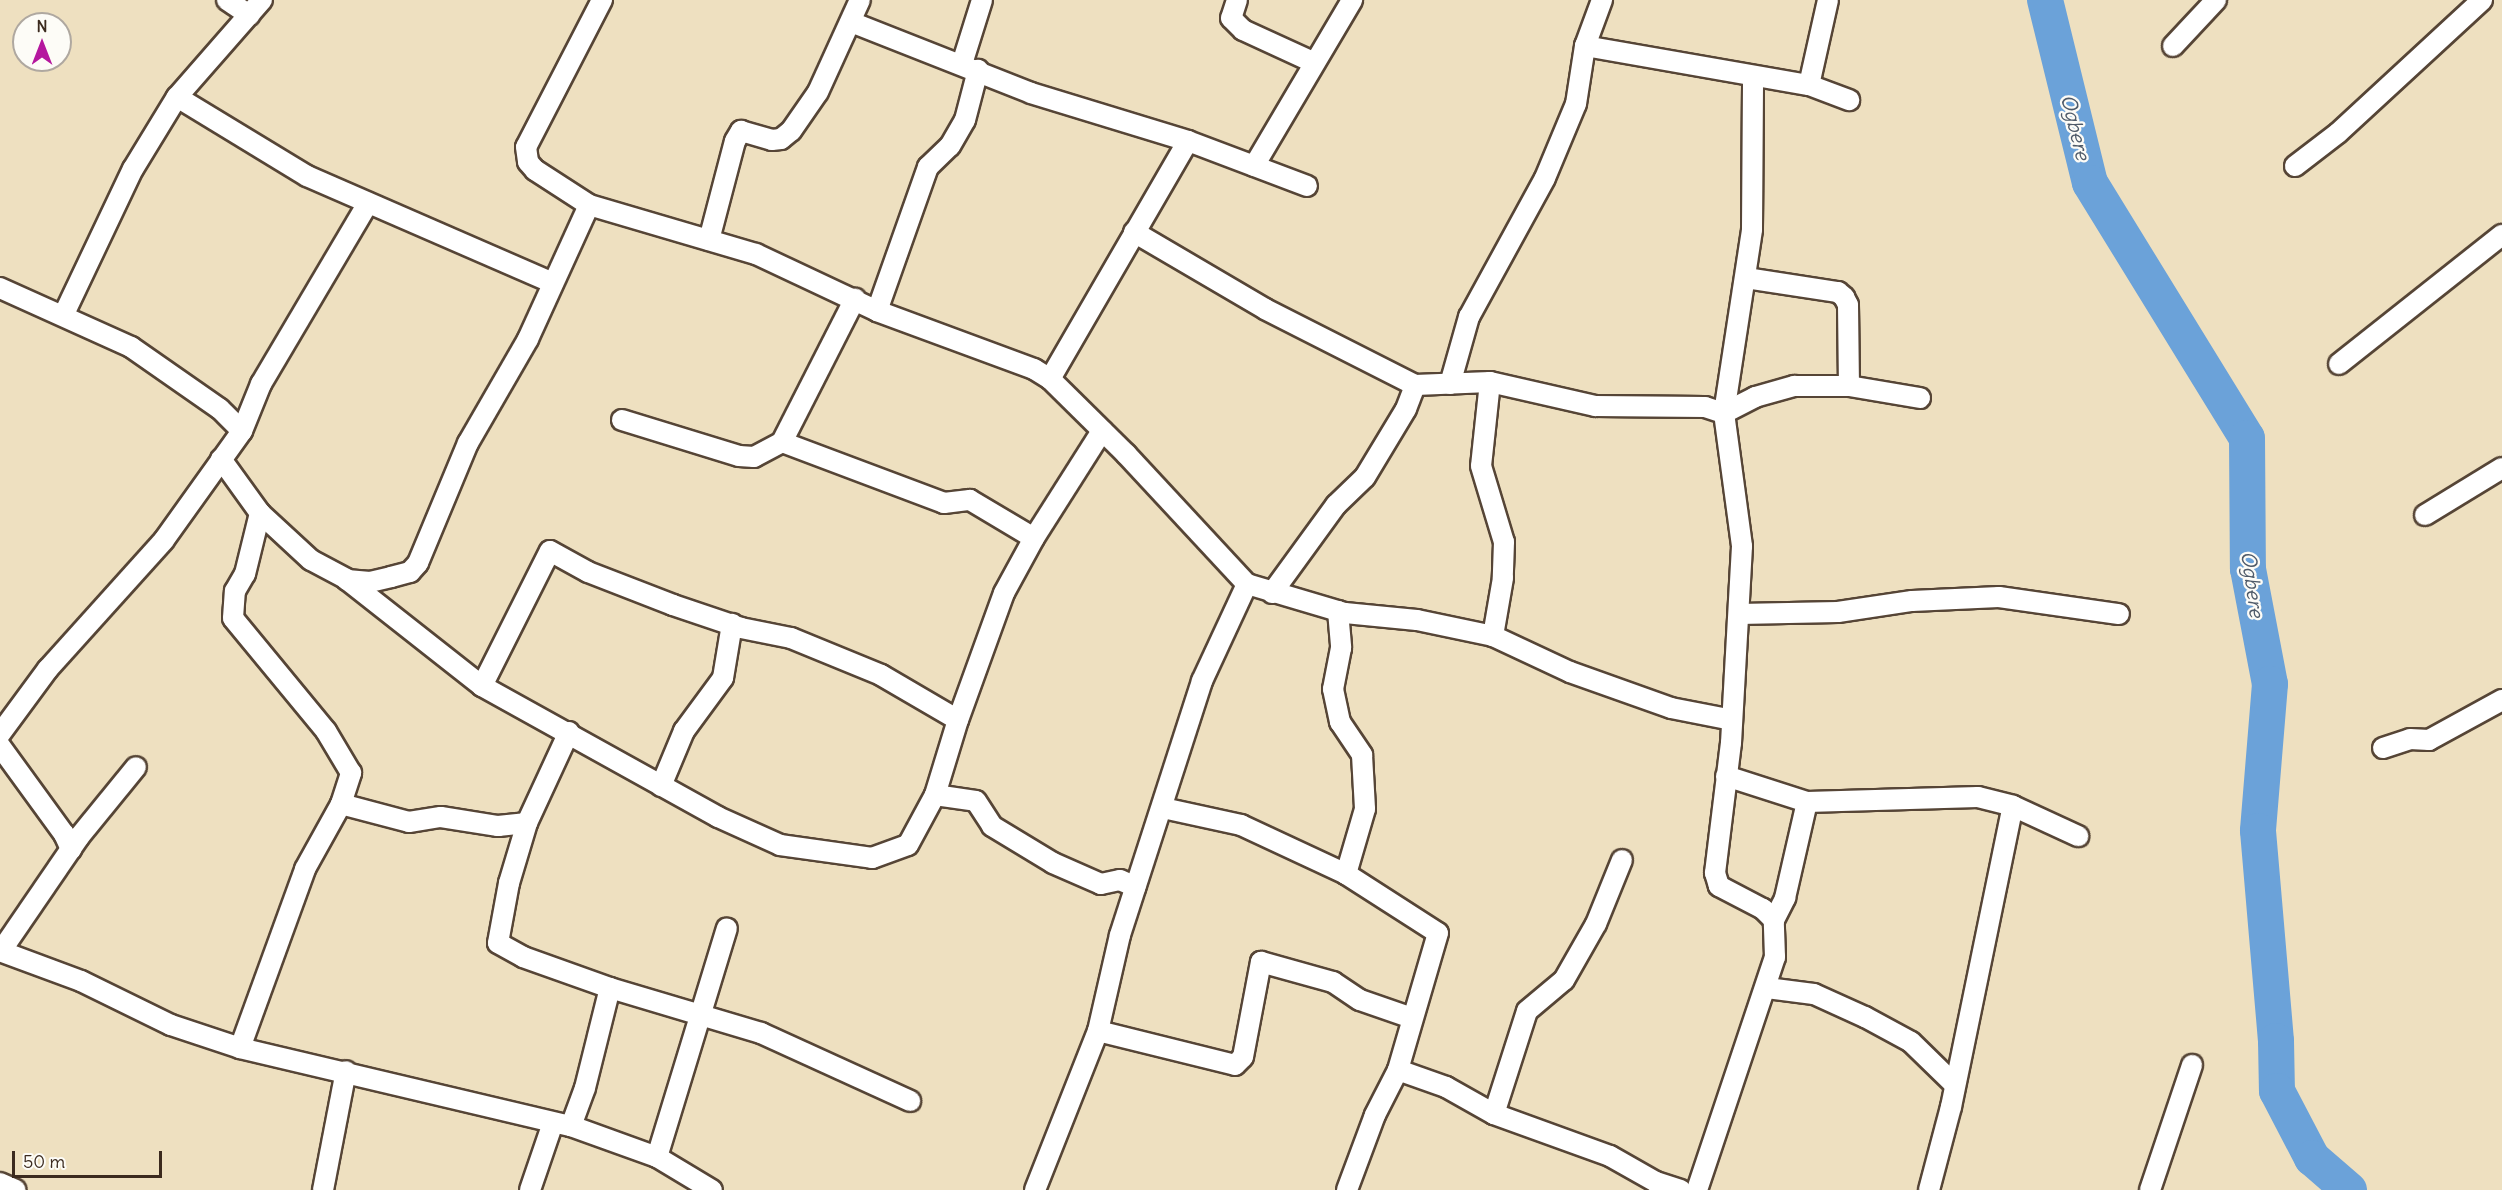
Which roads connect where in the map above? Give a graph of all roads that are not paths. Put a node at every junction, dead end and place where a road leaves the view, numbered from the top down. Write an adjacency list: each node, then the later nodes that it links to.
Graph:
1 (227, 0): 11 (street)
2 (602, 0): 26 (street)
3 (860, 0): 12 (street)
4 (982, 0): 16 (street)
5 (1237, 0): 15 (street)
6 (1352, 0): 15 (street)
7 (1602, 0): 13 (street)
8 (1827, 0): 18 (street)
9 (2216, 0): 14 (street)
10 (2482, 0): 23 (street)
11 (255, 7): 19 (street)
12 (851, 22): 16 (street); 29 (street)
13 (1585, 46): 17 (street); 40 (street)
14 (2173, 46)
15 (1313, 62): 22 (street)
16 (970, 67): 21 (street); 34 (street)
17 (1753, 78): 18 (street); 30 (street)
18 (1809, 85): 20 (street)
19 (177, 97): 25 (street); 35 (street)
20 (1849, 100)
21 (1188, 141): 22 (street); 27 (street)
22 (1254, 166): 24 (street)
23 (2295, 166)
24 (1307, 186)
25 (368, 203): 31 (street); 46 (street)
26 (589, 205): 29 (street); 31 (street)
27 (1134, 232): 37 (street); 39 (street)
28 (2502, 236): 36 (street)
29 (709, 240): 33 (street)
30 (1746, 278): 41 (street); 43 (street)
31 (553, 283): 53 (street)
32 (0, 288): 35 (street)
33 (855, 299): 34 (street); 47 (street)
34 (877, 311): 37 (street)
35 (64, 314): 46 (street)
36 (2338, 364)
37 (1050, 379): 45 (street)
38 (1490, 382): 40 (street); 43 (street); 60 (street)
39 (1415, 384): 40 (street); 55 (street)
40 (1450, 384)
41 (1849, 386): 42 (street); 43 (street)
42 (1920, 398)
43 (1724, 413): 57 (street)
44 (622, 420): 47 (street)
45 (1102, 430): 52 (street); 54 (street)
46 (242, 431): 48 (street)
47 (782, 442): 52 (street)
48 (221, 459): 50 (street); 66 (street)
49 (2502, 468): 51 (street)
50 (260, 513): 53 (street); 74 (street)
51 (2425, 514)
52 (1034, 538): 63 (street)
53 (346, 579): 61 (street)
54 (1247, 584): 55 (street); 76 (street)
55 (1272, 593): 56 (street)
56 (1338, 611): 60 (street); 81 (street)
57 (1739, 614): 58 (street); 64 (street)
58 (2119, 614)
59 (732, 624): 61 (street); 63 (street); 71 (street)
60 (1493, 636): 64 (street)
61 (482, 686): 65 (street)
62 (2502, 700): 68 (street)
63 (958, 720): 72 (street)
64 (1732, 720): 70 (street)
65 (569, 732): 71 (street); 77 (street)
66 (0, 734)
67 (0, 746): 79 (street)
68 (2383, 748)
69 (136, 767): 79 (street)
70 (1726, 776): 73 (street); 83 (street)
71 (661, 786): 72 (street)
72 (935, 795): 82 (street)
73 (1807, 802): 75 (street); 83 (street)
74 (341, 804): 77 (street); 91 (street)
75 (2013, 806): 78 (street); 95 (street)
76 (1163, 808): 81 (street); 82 (street)
77 (527, 823): 86 (street)
78 (2078, 836)
79 (71, 849): 85 (street)
80 (1622, 860): 97 (street)
81 (1346, 874): 89 (street)
82 (1136, 887): 90 (street)
83 (1774, 920): 87 (street)
84 (727, 928): 88 (street)
85 (0, 951): 91 (street)
86 (610, 988): 88 (street); 98 (street)
87 (1767, 988): 95 (street); 108 (street)
88 (702, 1014): 96 (street); 99 (street)
89 (1412, 1018): 90 (street); 94 (street)
90 (1098, 1031): 105 (street)
91 (240, 1048): 93 (street)
92 (2192, 1065): 110 (street)
93 (346, 1071): 98 (street); 102 (street)
94 (1398, 1071): 97 (street); 106 (street)
95 (1954, 1084): 109 (street)
96 (910, 1101)
97 (1494, 1114): 107 (street)
98 (562, 1125): 99 (street); 103 (street)
99 (657, 1157): 104 (street)
100 (0, 1183): 101 (street)
101 (16, 1190)
102 (323, 1190)
103 (530, 1190)
104 (712, 1190)
105 (1035, 1190)
106 (1347, 1190)
107 (1681, 1190)
108 (1697, 1190)
109 (1929, 1190)
110 (2150, 1190)

